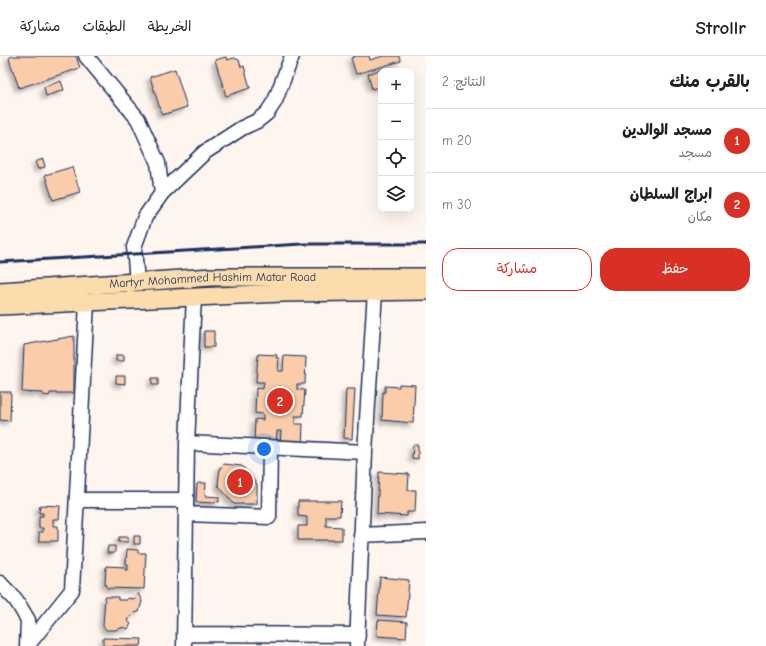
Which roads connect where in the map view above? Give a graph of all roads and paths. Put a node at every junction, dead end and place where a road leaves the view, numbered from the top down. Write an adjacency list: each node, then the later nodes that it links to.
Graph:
1 (86, 56): 3 (street)
2 (292, 56): 3 (street)
3 (162, 193): 5 (street)
4 (426, 277): 5 (main road, Martyr Mohammed Hashim Matar Road)
5 (137, 282): 6 (main road, Martyr Mohammed Hashim Matar Road)
6 (0, 291)
7 (375, 291): 8 (main road, Martyr Mohammed Hashim Matar Road); 9 (main road, Martyr Mohammed Hashim Matar Road); 14 (street)
8 (426, 291)
9 (194, 297): 10 (main road, Martyr Mohammed Hashim Matar Road); 12 (street)
10 (87, 302): 11 (main road, Martyr Mohammed Hashim Matar Road); 15 (street)
11 (0, 306)
12 (187, 443): 13 (street); 16 (street)
13 (270, 447): 14 (street); 17 (street)
14 (365, 452): 19 (street)
15 (77, 500): 16 (street); 23 (street)
16 (186, 500): 17 (street)
17 (186, 514): 21 (street)
18 (426, 532): 19 (street)
19 (361, 534): 22 (street)
20 (0, 584): 23 (street)
21 (184, 640): 22 (street)
22 (358, 640)
23 (27, 646)

